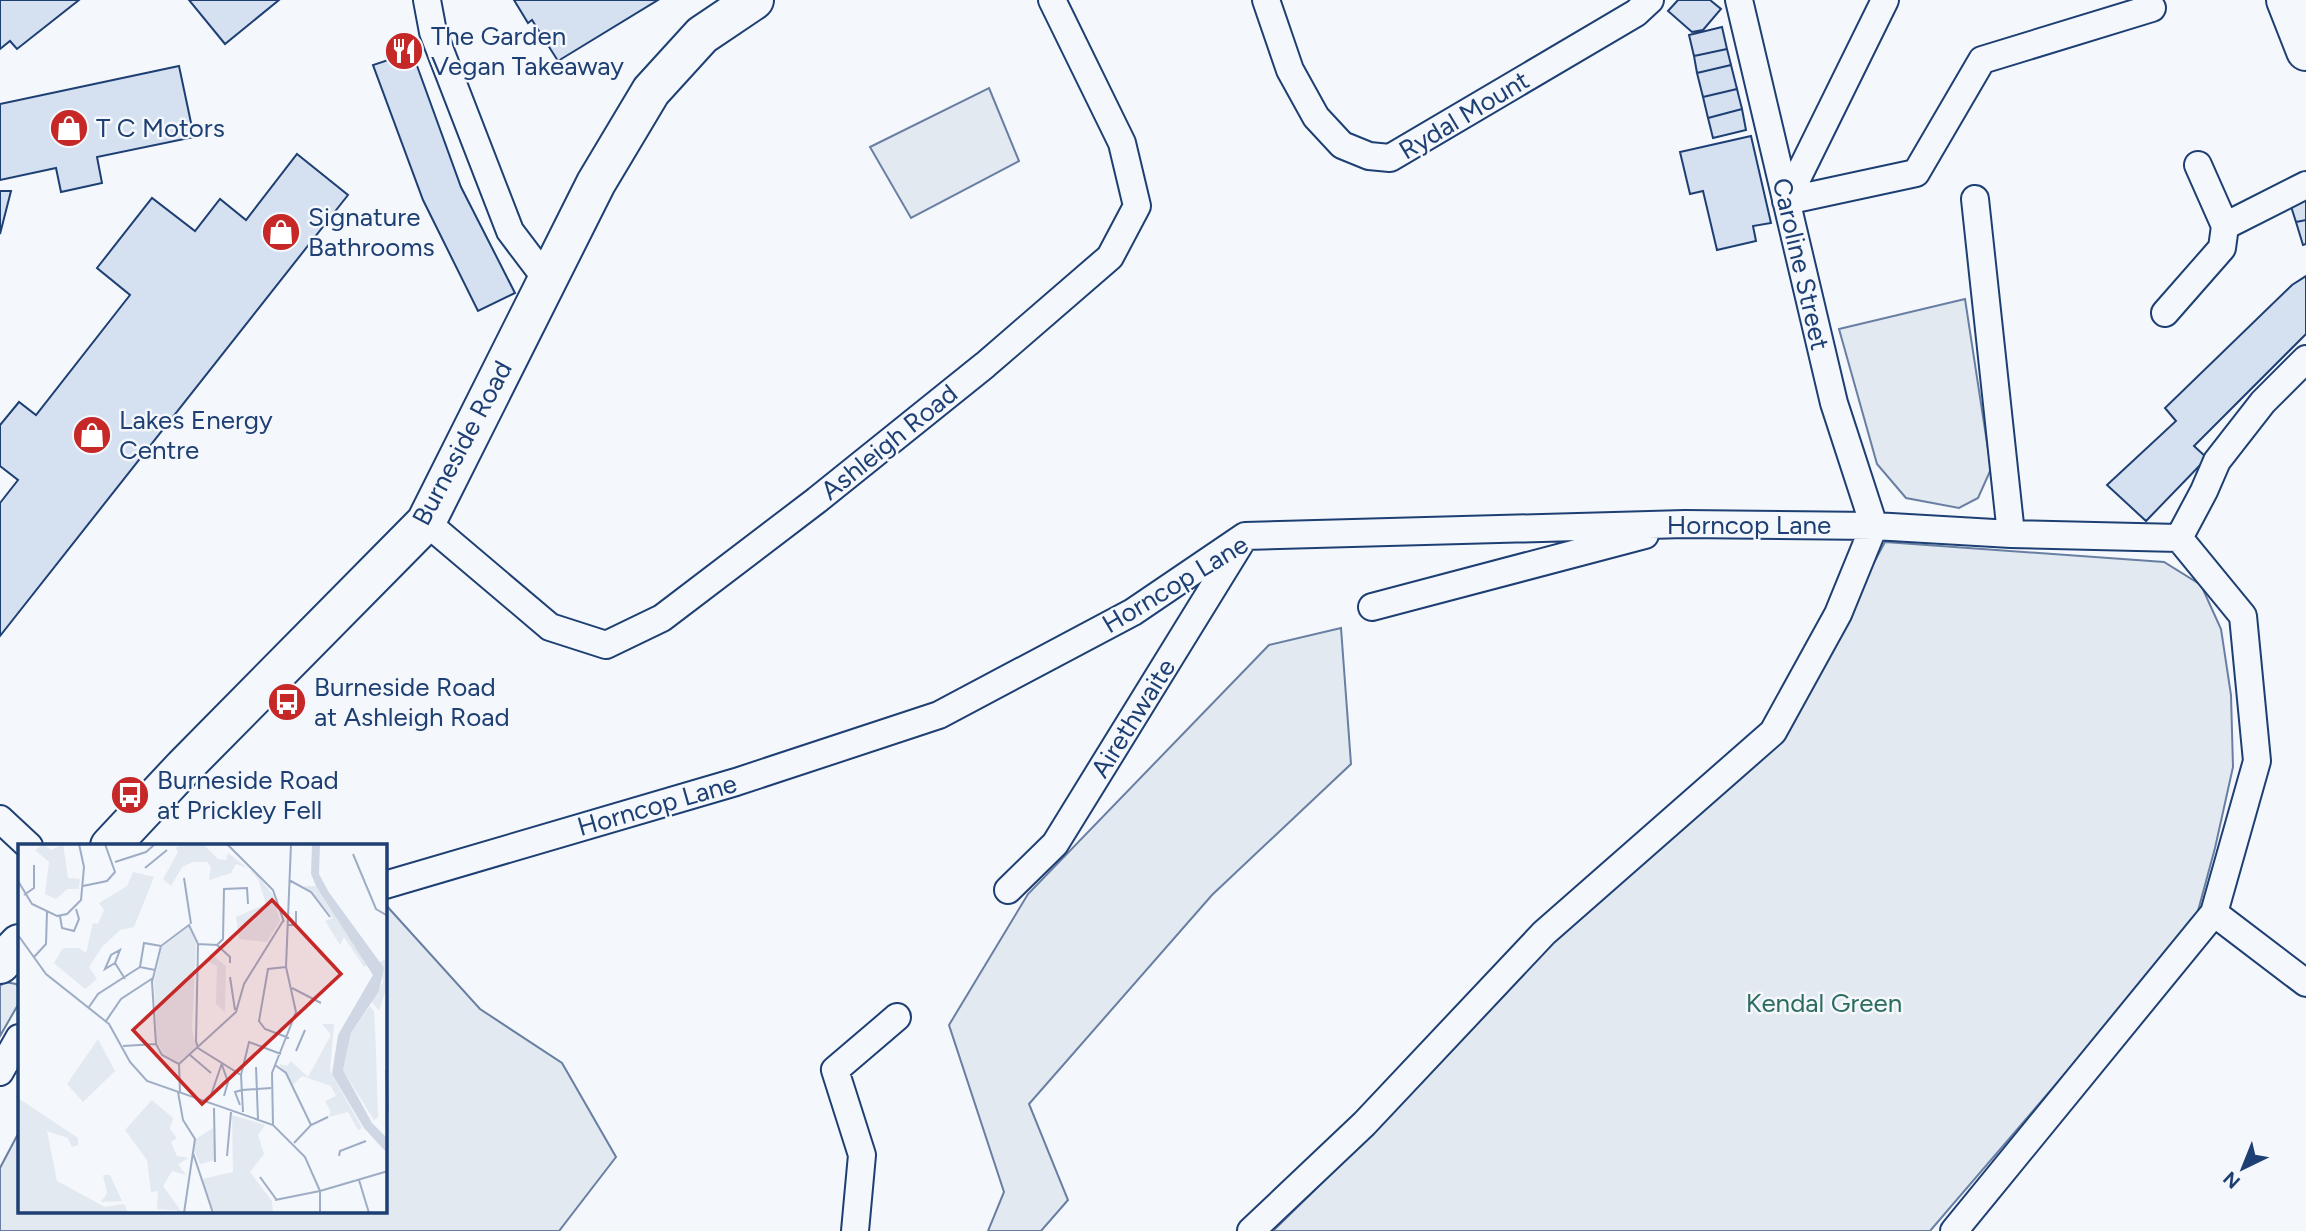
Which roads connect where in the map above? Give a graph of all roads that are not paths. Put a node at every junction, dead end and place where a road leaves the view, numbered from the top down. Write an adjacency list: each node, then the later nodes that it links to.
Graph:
1 (427, 0): 16 (street)
2 (754, 0): 16 (main road, Burneside Road)
3 (1052, 0): 19 (street, Ashleigh Road)
4 (1265, 0): 5 (street, Rydal Mount)
5 (1650, 0)
6 (1738, 0): 14 (street, Caroline Street)
7 (1885, 0): 14 (street)
8 (2286, 0): 10 (main road)
9 (2152, 8): 14 (street)
10 (2306, 51)
11 (2198, 165): 15 (street)
12 (2306, 185): 15 (street)
13 (1975, 199): 22 (street)
14 (1786, 201): 21 (street, Caroline Street)
15 (2225, 226): 17 (street)
16 (547, 280): 19 (main road, Burneside Road)
17 (2165, 313)
18 (2306, 359): 24 (street)
19 (426, 522): 28 (main road, Burneside Road)
20 (1685, 524): 21 (street, Horncop Lane); 23 (street, Horncop Lane); 25 (street)
21 (1874, 526): 22 (street, Horncop Lane); 37 (street)
22 (2011, 534): 24 (street, Horncop Lane)
23 (1245, 536): 29 (street, Horncop Lane); 30 (street, Airethwaite)
24 (2179, 538): 31 (street)
25 (1372, 607)
26 (0, 819): 27 (street)
27 (27, 844)
28 (112, 844)
29 (387, 884)
30 (1008, 890)
31 (2214, 913): 32 (street); 38 (street)
32 (2306, 983)
33 (897, 1017): 36 (street)
34 (18, 1040): 35 (street)
35 (0, 1072)
36 (855, 1231)
37 (1251, 1231)
38 (1954, 1231)

